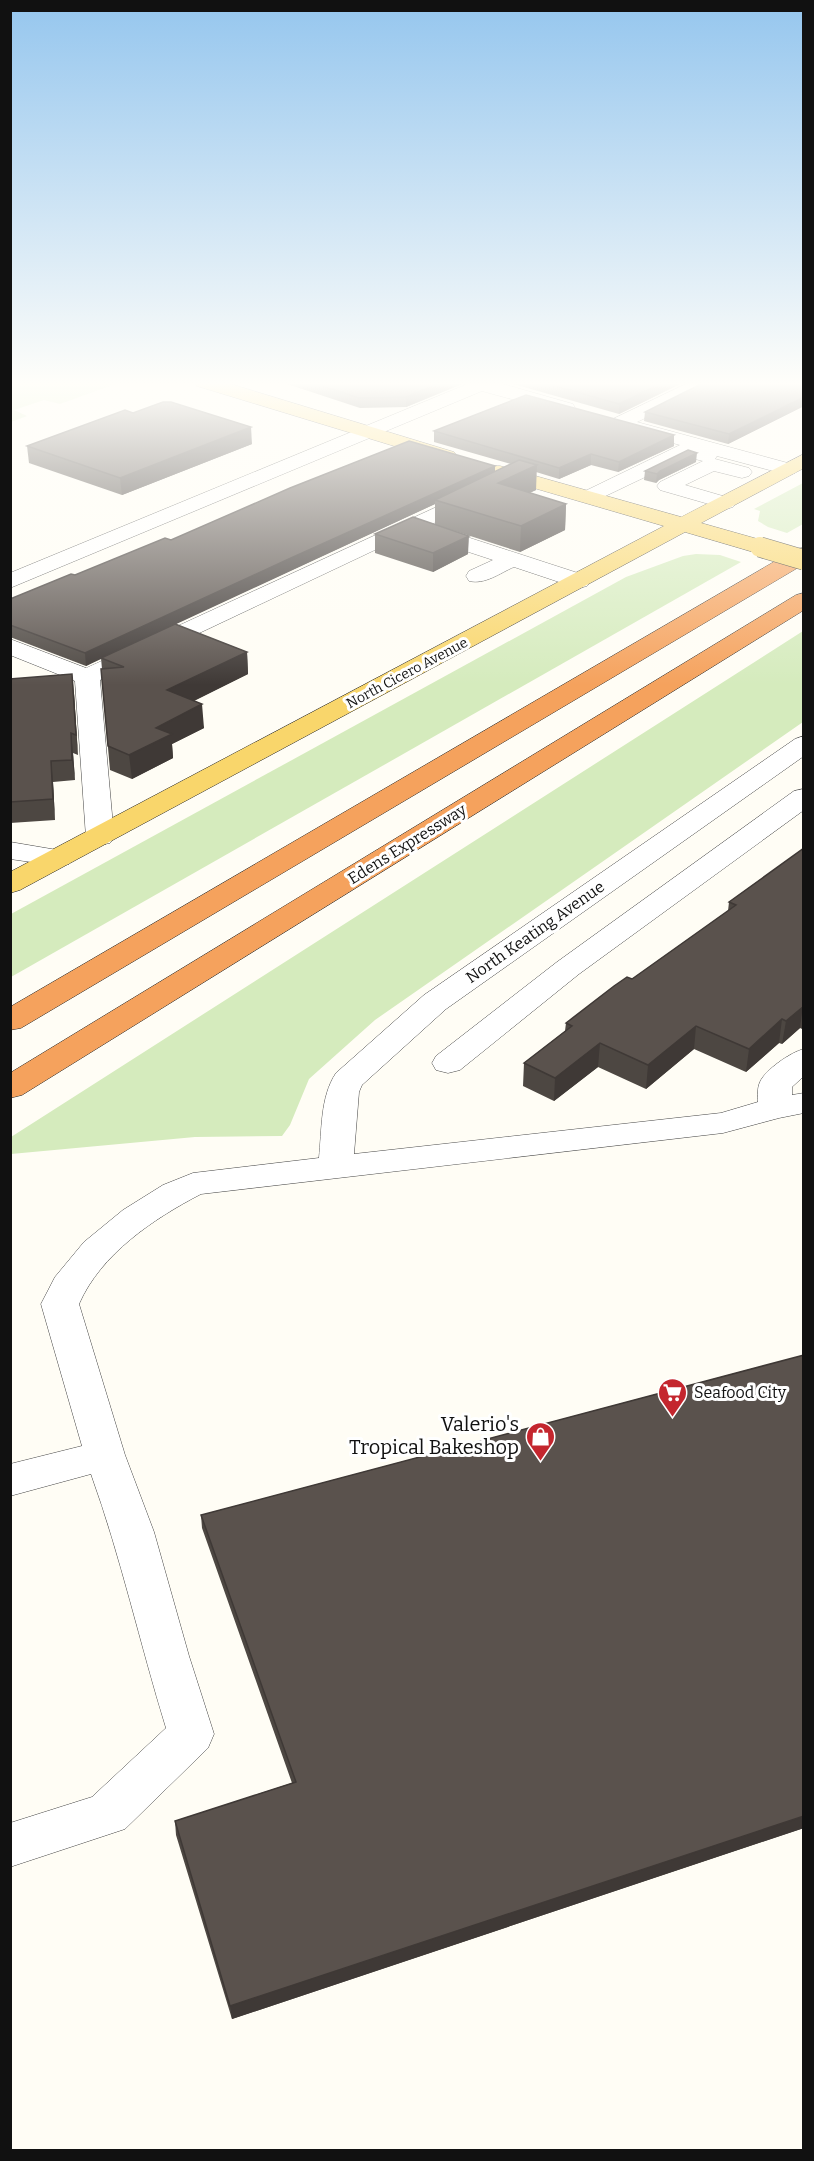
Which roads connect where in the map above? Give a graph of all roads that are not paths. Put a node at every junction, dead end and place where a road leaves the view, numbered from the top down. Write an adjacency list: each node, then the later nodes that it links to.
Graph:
1 (245, 483): 17 (street)
2 (501, 483): 21 (street)
3 (539, 483): 8 (main road)
4 (618, 483): 8 (street)
5 (655, 483): 10 (street)
6 (694, 483): 9 (street)
7 (762, 483): 9 (main road, North Cicero Avenue)
8 (588, 497): 10 (main road)
9 (726, 503): 11 (main road, North Cicero Avenue)
10 (617, 506): 11 (main road)
11 (684, 525): 15 (main road, bridge); 18 (main road, North Cicero Avenue)
12 (423, 530): 14 (street)
13 (804, 555): 30 (highway)
14 (512, 559): 16 (street); 18 (street)
15 (804, 560)
16 (477, 576)
17 (10, 580)
18 (579, 581): 24 (main road, North Cicero Avenue)
19 (804, 600): 33 (highway, Edens Expressway)
20 (10, 646): 21 (street)
21 (87, 677): 24 (street)
22 (804, 744): 28 (street, North Keating Avenue)
23 (804, 797): 29 (street)
24 (100, 837): 26 (main road, North Cicero Avenue)
25 (10, 850): 26 (street)
26 (59, 858): 27 (main road, North Cicero Avenue)
27 (10, 884)
28 (516, 944): 29 (street); 35 (street, North Keating Avenue)
29 (568, 968): 32 (street)
30 (10, 1021)
31 (804, 1059): 34 (street)
32 (447, 1063)
33 (10, 1088)
34 (789, 1105): 35 (street)
35 (336, 1167): 36 (street)
36 (105, 1455): 37 (street); 38 (street)
37 (10, 1480)
38 (10, 1845)

